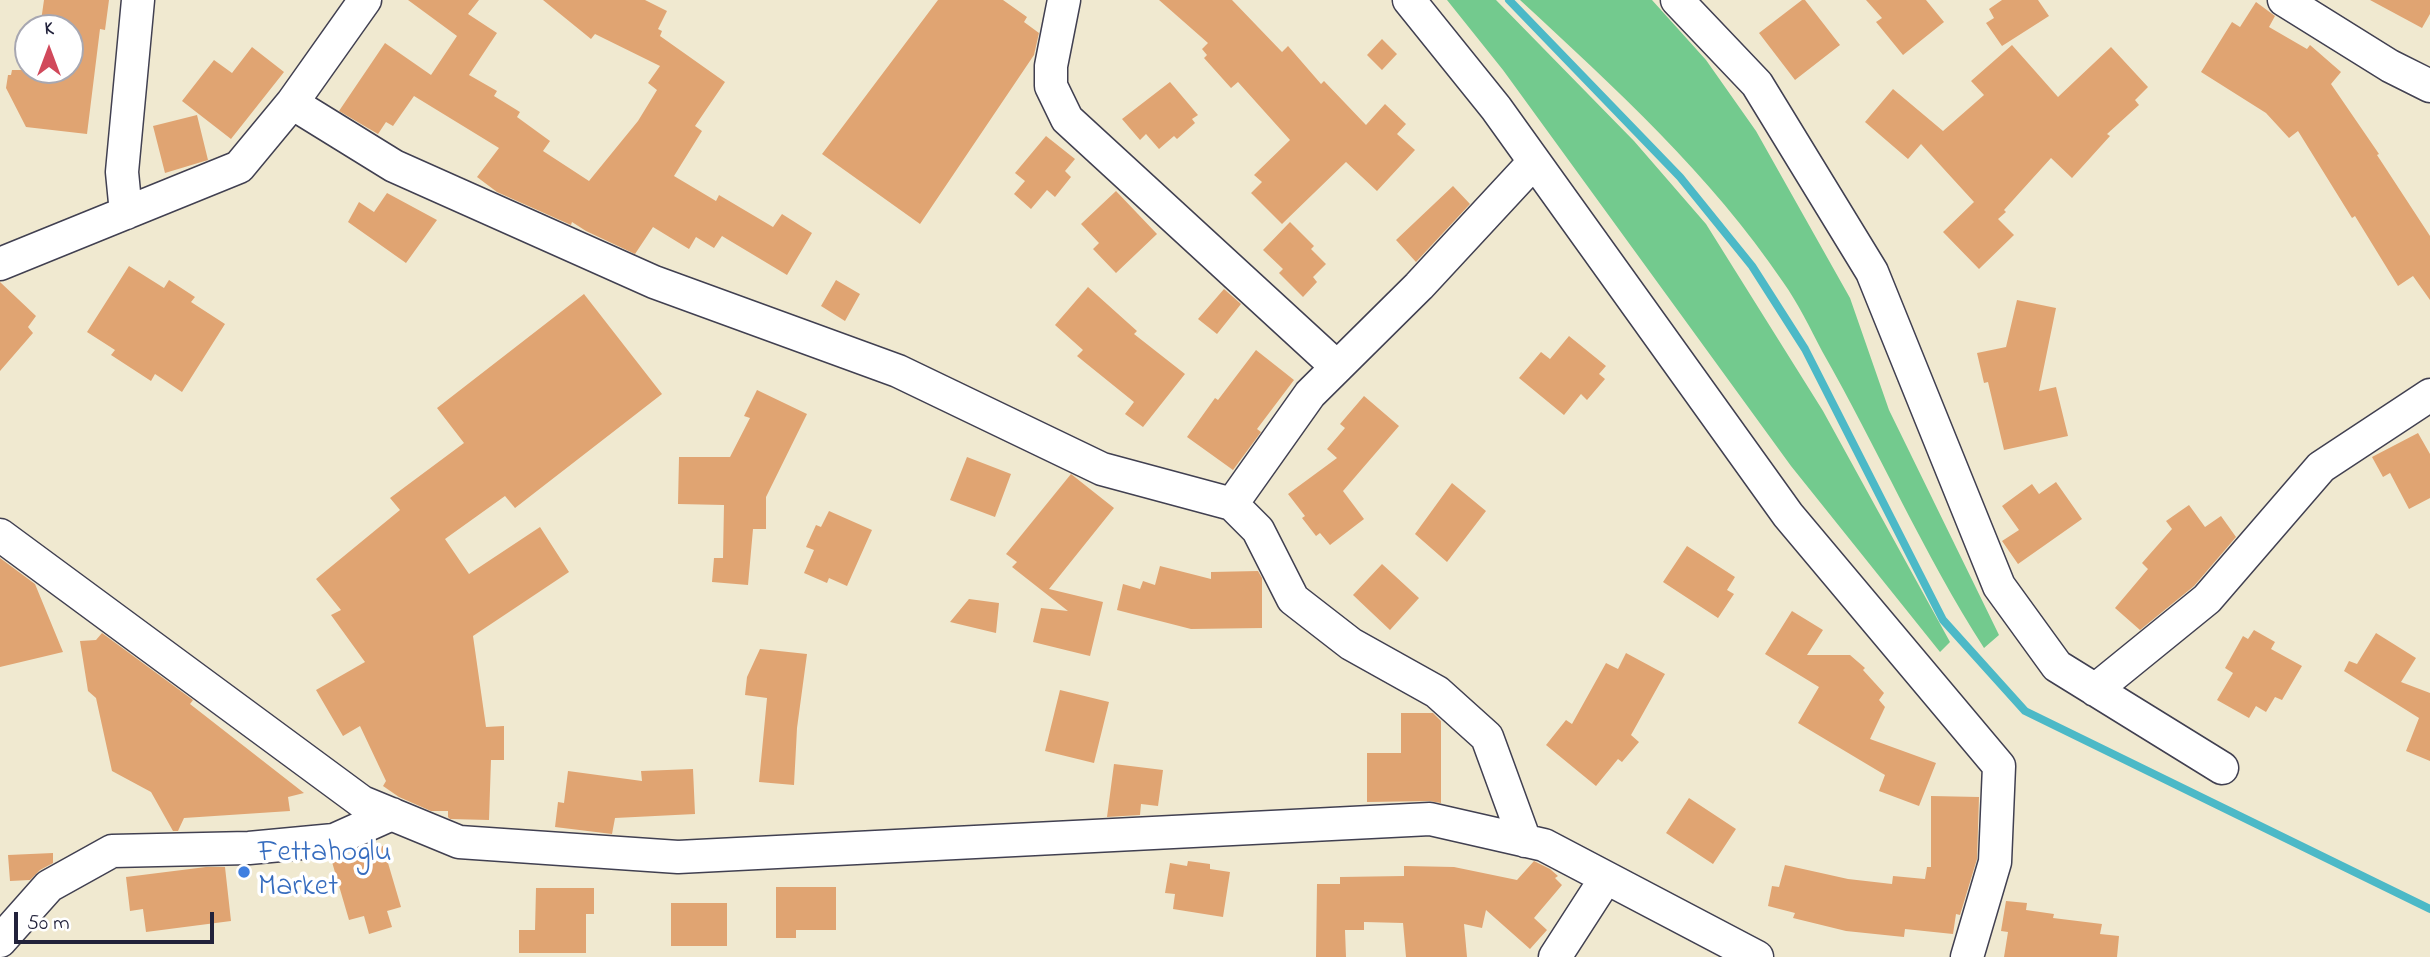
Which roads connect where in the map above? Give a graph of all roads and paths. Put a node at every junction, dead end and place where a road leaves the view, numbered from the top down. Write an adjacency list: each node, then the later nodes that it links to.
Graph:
1 (138, 0): 10 (street)
2 (365, 0): 8 (street)
3 (1064, 0): 12 (street)
4 (1409, 0): 9 (street)
5 (1677, 0): 16 (street)
6 (2284, 0): 7 (street)
7 (2430, 86)
8 (292, 103): 10 (street); 14 (street)
9 (1534, 162): 12 (street); 24 (street)
10 (126, 213): 11 (street)
11 (0, 264)
12 (1337, 367): 14 (street)
13 (2430, 395): 16 (street)
14 (1232, 504): 19 (street)
15 (0, 536): 18 (street)
16 (2095, 690): 17 (street)
17 (2222, 768)
18 (393, 814): 19 (street); 21 (street)
19 (1524, 841): 20 (street)
20 (1606, 877): 22 (street); 23 (street)
21 (0, 941)
22 (1555, 957)
23 (1757, 957)
24 (1967, 957)

